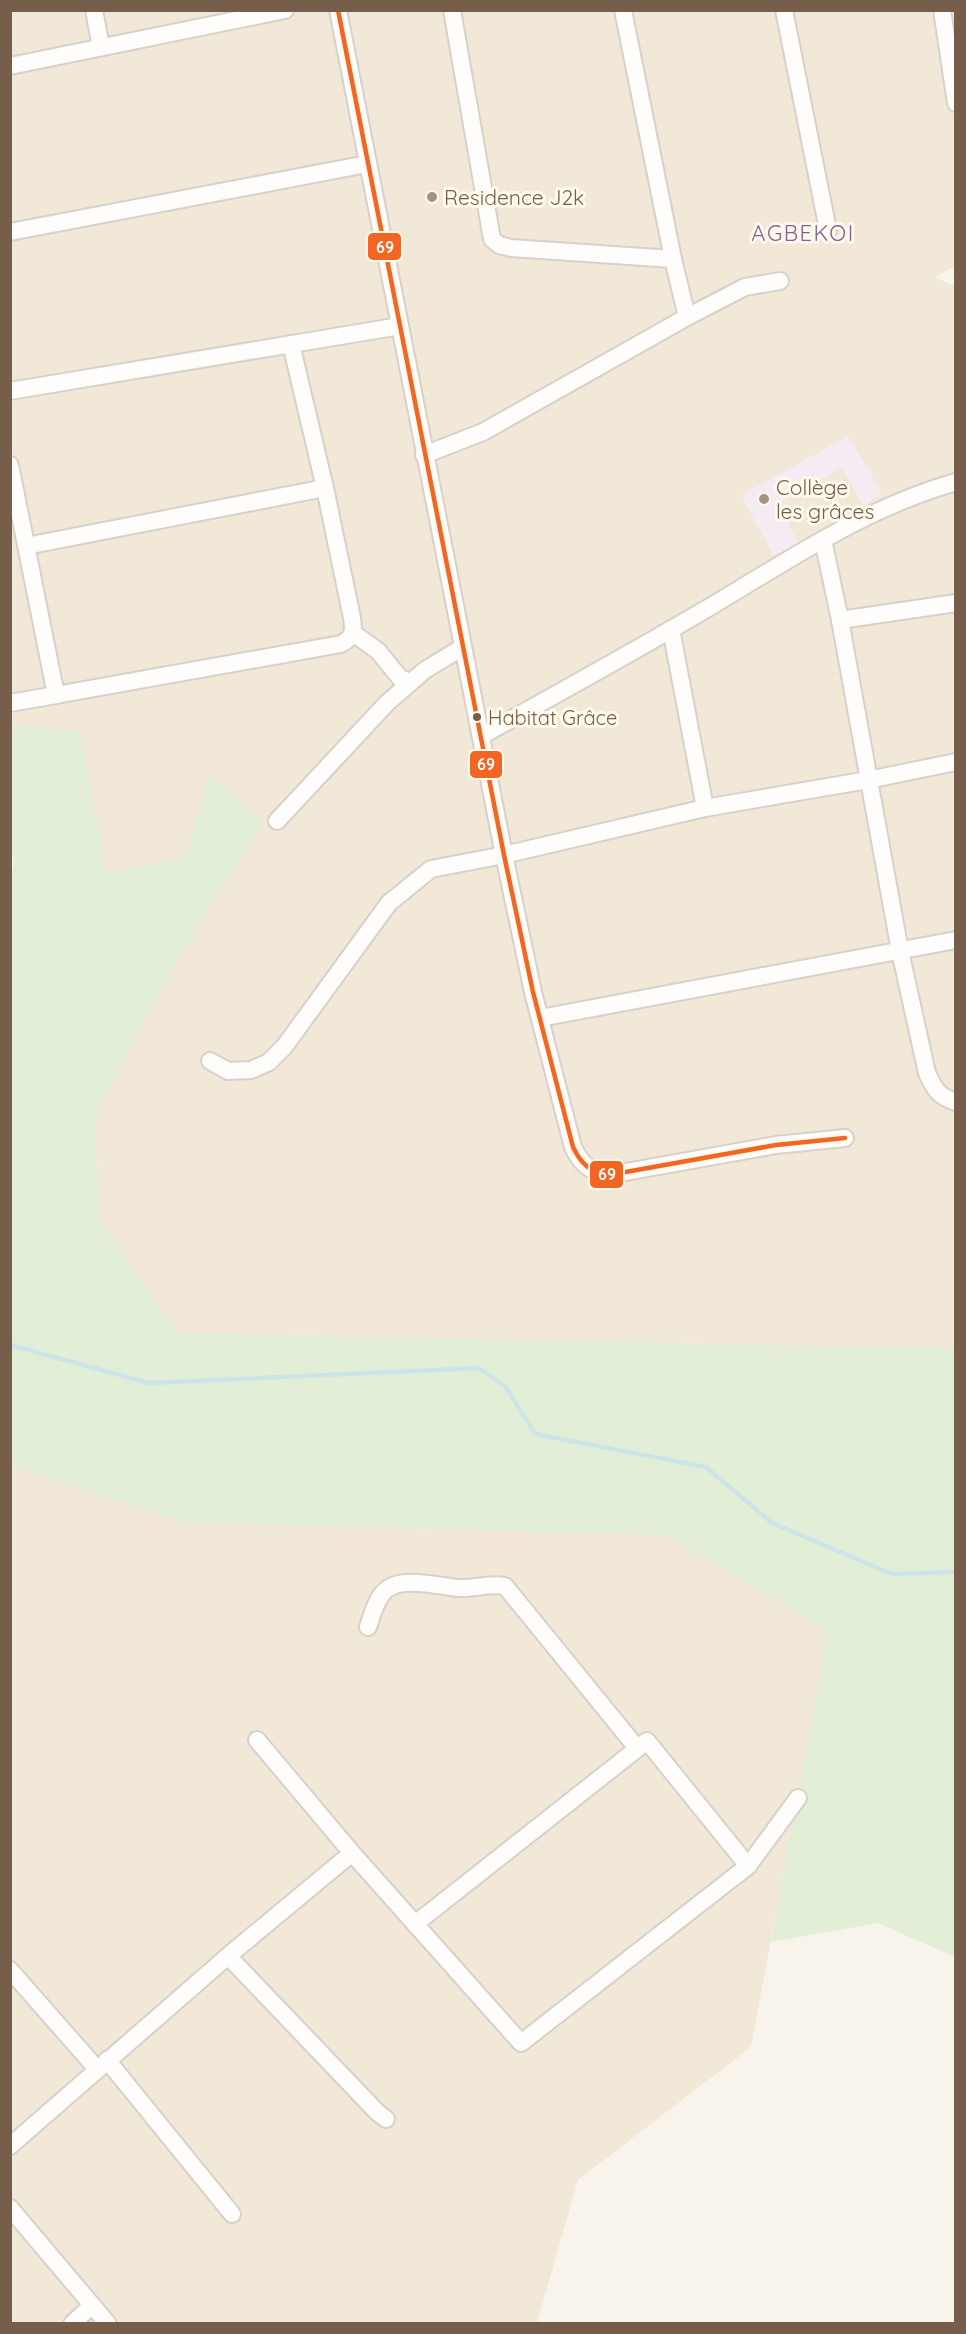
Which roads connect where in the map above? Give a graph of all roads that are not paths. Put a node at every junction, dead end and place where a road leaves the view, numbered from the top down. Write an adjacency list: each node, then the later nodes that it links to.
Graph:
1 (94, 10): 9 (street)
2 (285, 10): 8 (street)
3 (338, 10): 12 (street)
4 (452, 10): 15 (street)
5 (623, 10): 15 (street)
6 (784, 10): 13 (street)
7 (942, 10): 11 (street)
8 (250, 14): 9 (street)
9 (101, 47): 10 (street)
10 (10, 66)
11 (956, 103)
12 (367, 164): 14 (street); 18 (street)
13 (828, 230)
14 (10, 232)
15 (673, 259): 17 (street)
16 (780, 281): 17 (street)
17 (687, 317): 21 (street)
18 (400, 326): 19 (street); 21 (street)
19 (291, 344): 20 (street); 24 (street)
20 (10, 391)
21 (424, 455): 32 (street)
22 (10, 465): 25 (street)
23 (956, 482): 26 (street)
24 (325, 488): 27 (street); 31 (street)
25 (16, 526): 27 (street)
26 (823, 540): 29 (street); 30 (street)
27 (26, 546): 34 (street)
28 (956, 603): 29 (street)
29 (840, 620): 38 (street)
30 (672, 629): 36 (street); 39 (street)
31 (353, 633): 33 (street); 34 (street)
32 (463, 647): 33 (street); 36 (street)
33 (410, 682): 40 (street)
34 (56, 695): 35 (street)
35 (10, 703)
36 (481, 736): 41 (street)
37 (956, 762): 38 (street)
38 (868, 780): 39 (street); 43 (street)
39 (705, 808): 41 (street)
40 (277, 821)
41 (504, 855): 44 (street); 45 (street)
42 (956, 940): 43 (street)
43 (900, 951): 44 (street); 46 (street)
44 (540, 1018): 47 (street)
45 (210, 1061)
46 (956, 1102)
47 (845, 1138)
48 (368, 1627): 50 (street)
49 (257, 1740): 52 (street)
50 (638, 1748): 53 (street); 54 (street)
51 (798, 1798): 53 (street)
52 (352, 1853): 54 (street); 55 (street)
53 (748, 1866): 54 (street)
54 (415, 1924)
55 (228, 1956): 57 (street); 58 (street)
56 (10, 1970): 57 (street)
57 (102, 2064): 59 (street); 61 (street)
58 (386, 2119)
59 (10, 2146)
60 (10, 2208): 62 (street)
61 (232, 2214)
62 (92, 2305): 63 (street); 64 (street)
63 (72, 2324)
64 (108, 2324)

